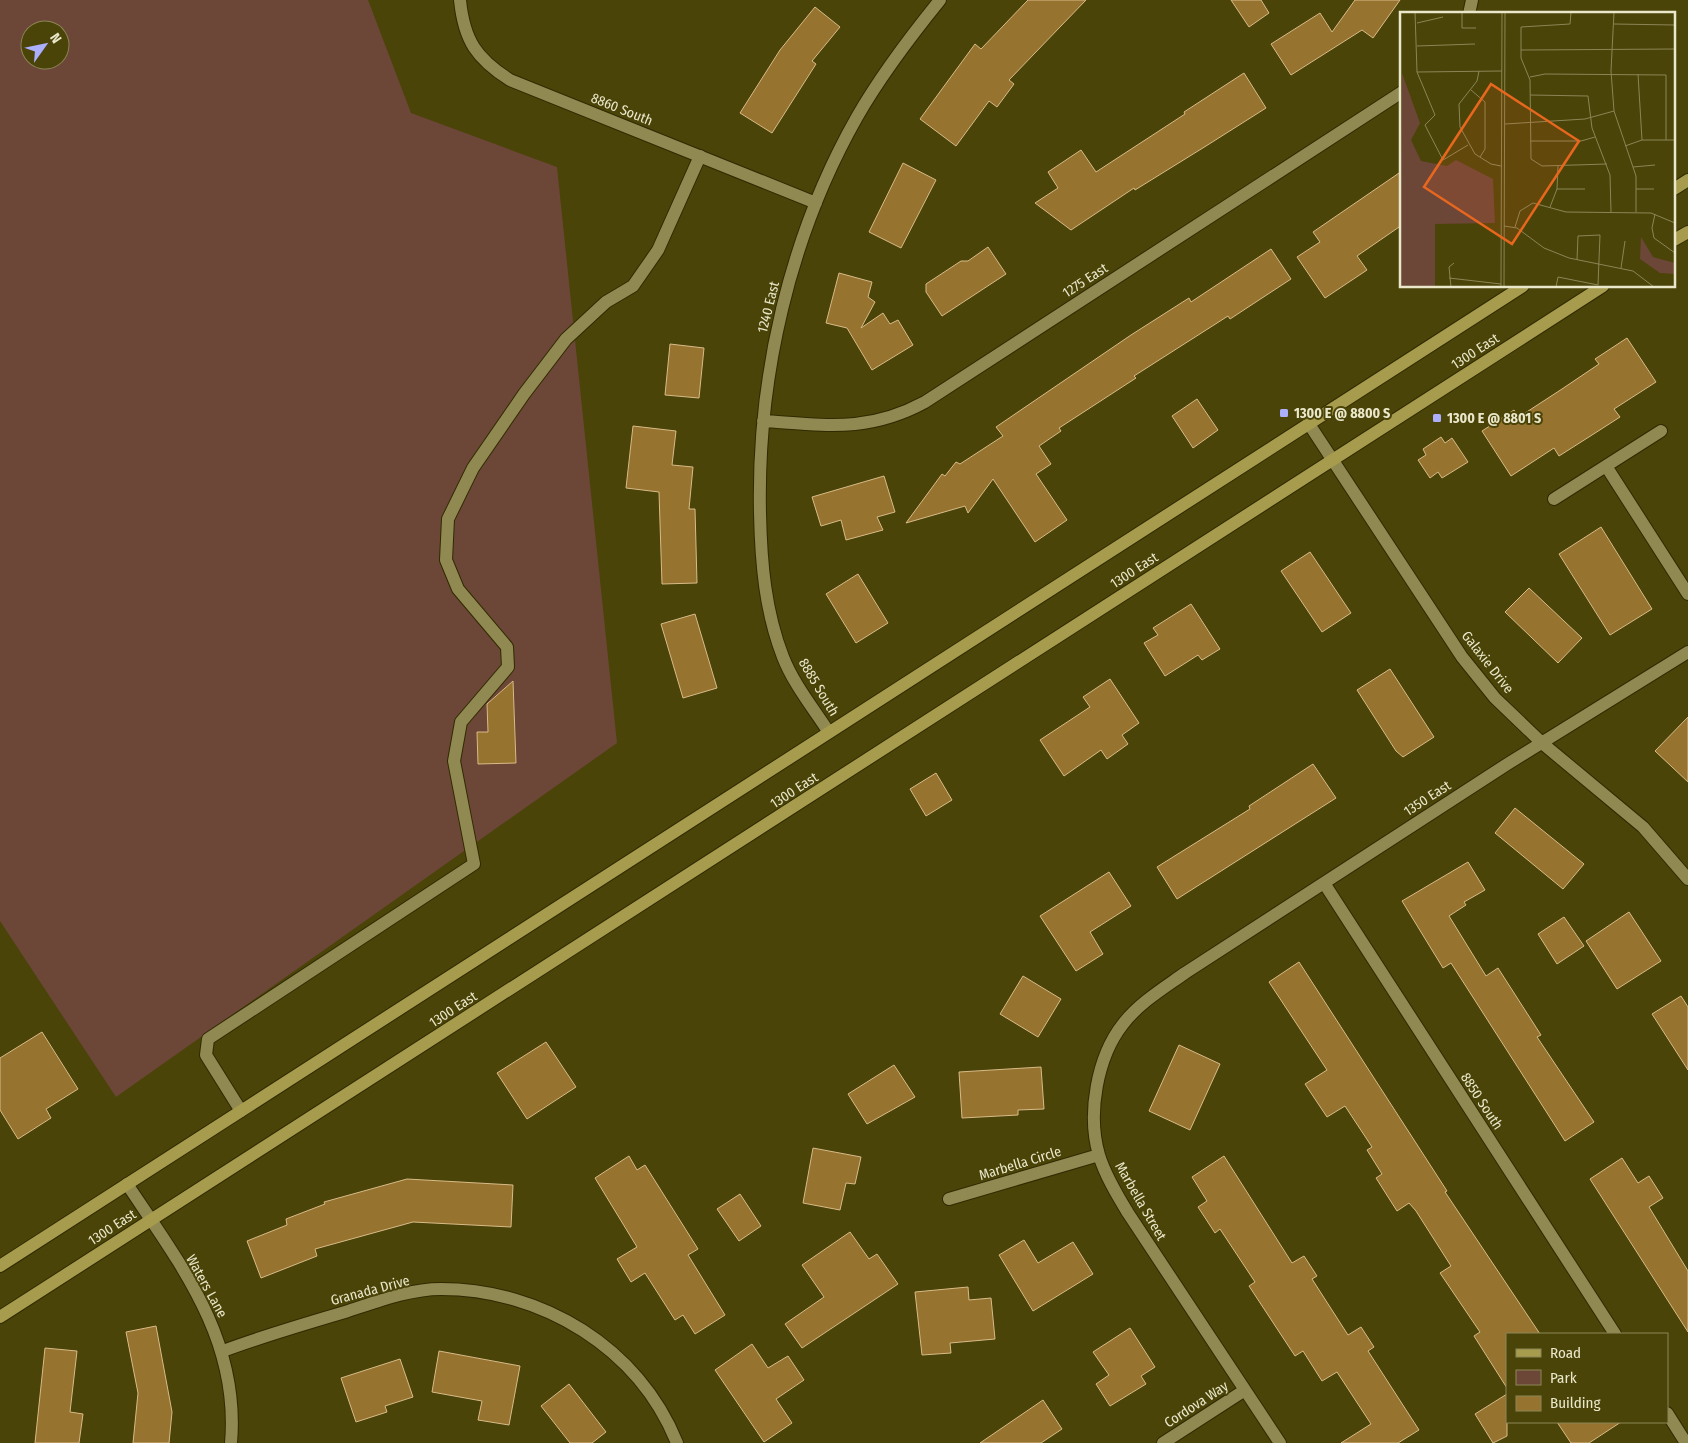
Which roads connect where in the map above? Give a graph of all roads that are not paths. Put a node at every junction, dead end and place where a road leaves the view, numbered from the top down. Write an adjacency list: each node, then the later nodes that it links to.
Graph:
1 (460, 0): 4 (street, 8860 South)
2 (940, 0): 7 (street, 1240 East)
3 (1400, 93): 12 (street, 1275 East)
4 (700, 156): 7 (street, 8860 South); 26 (street)
5 (1688, 180): 6 (main road)
6 (1676, 188)
7 (816, 203): 12 (street, 1240 East)
8 (1688, 232): 9 (main road)
9 (1676, 239)
10 (1520, 288): 13 (main road, 1300 East)
11 (1600, 288): 15 (main road, 1300 East)
12 (763, 421): 20 (street, 1240 East)
13 (1309, 424): 15 (street, Galaxie Drive); 21 (main road, 1300 East)
14 (1661, 430): 16 (street)
15 (1333, 460): 22 (street, Galaxie Drive); 30 (main road, 1300 East)
16 (1606, 466): 17 (street); 18 (street)
17 (1554, 499)
18 (1688, 594)
19 (1688, 652): 22 (street, 1350 East)
20 (784, 658): 21 (street, 8885 South)
21 (828, 732): 26 (main road, 1300 East)
22 (1542, 743): 23 (street, Galaxie Drive); 24 (street, 1350 East)
23 (1688, 879)
24 (1324, 883): 25 (street, 1350 East); 33 (street, 8850 South)
25 (1185, 973): 27 (street, Marbella Street)
26 (241, 1111): 28 (main road, 1300 East)
27 (1099, 1155): 29 (street, Marbella Circle); 35 (street, Marbella Street)
28 (127, 1184): 30 (street, Waters Lane); 31 (main road, 1300 East)
29 (949, 1199)
30 (151, 1220): 32 (main road, 1300 East); 34 (street, Waters Lane)
31 (0, 1266)
32 (0, 1317)
33 (1615, 1333)
34 (223, 1351): 37 (street, Waters Lane); 38 (street, Granada Drive)
35 (1245, 1390): 39 (street, Cordova Way); 40 (street, Marbella Street)
36 (1668, 1416): 41 (street)
37 (231, 1443)
38 (677, 1443)
39 (1163, 1443)
40 (1280, 1443)
41 (1686, 1443)

